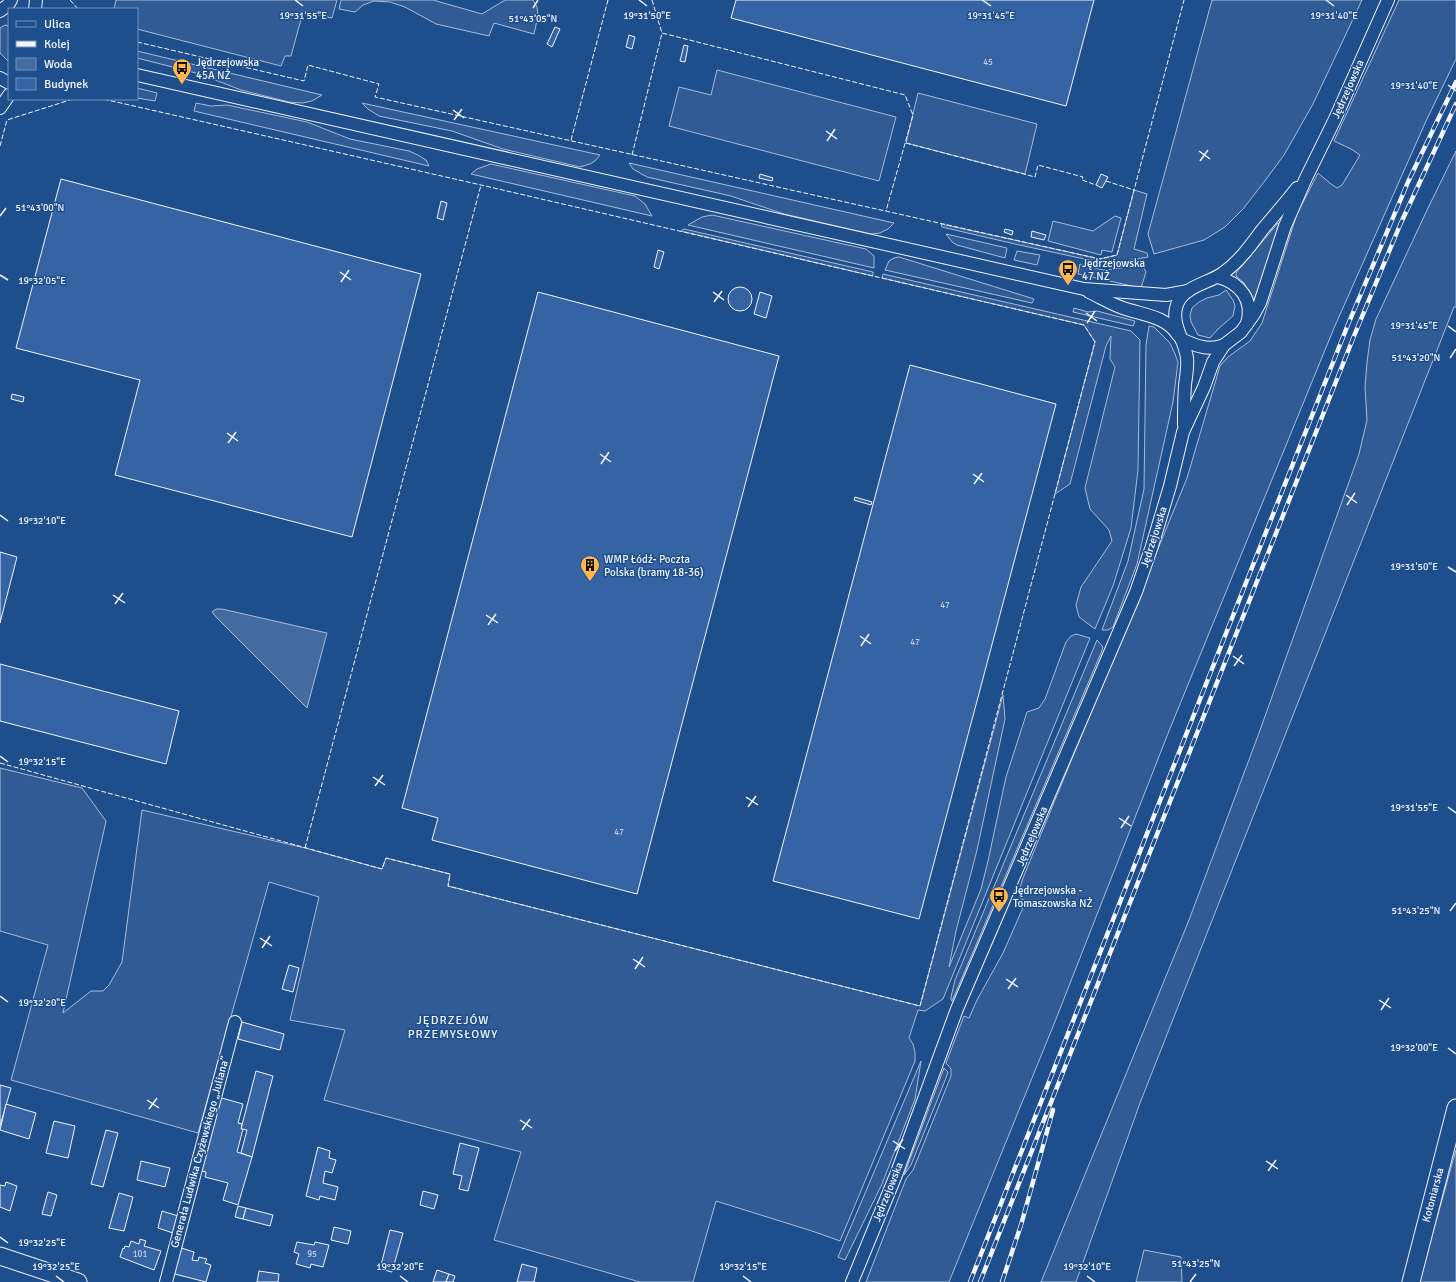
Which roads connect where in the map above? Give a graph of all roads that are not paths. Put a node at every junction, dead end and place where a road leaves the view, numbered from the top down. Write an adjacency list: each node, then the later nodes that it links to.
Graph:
1 (11, 0): 3 (street)
2 (1388, 0): 7 (street, Jędrzejowska)
3 (0, 11)
4 (138, 75): 9 (street)
5 (8, 96): 6 (street)
6 (0, 108)
7 (1306, 178): 8 (street, Jędrzejowska); 11 (street, Jędrzejowska)
8 (1218, 277): 10 (street, Jędrzejowska); 11 (street)
9 (1084, 289): 10 (street); 12 (street)
10 (1188, 291): 12 (street, Jędrzejowska)
11 (1247, 324): 13 (street, Jędrzejowska)
12 (1181, 339): 13 (street); 14 (street, Jędrzejowska)
13 (1224, 345): 14 (street, Jędrzejowska)
14 (1183, 432): 20 (street, Jędrzejowska)
15 (235, 1022): 19 (street, Generała Ludwika Czyżewskiego „Juliana”)
16 (1456, 1108): 21 (street, Kotoniarska)
17 (0, 1256): 18 (street)
18 (78, 1282)
19 (166, 1282)
20 (852, 1282)
21 (1411, 1282)

